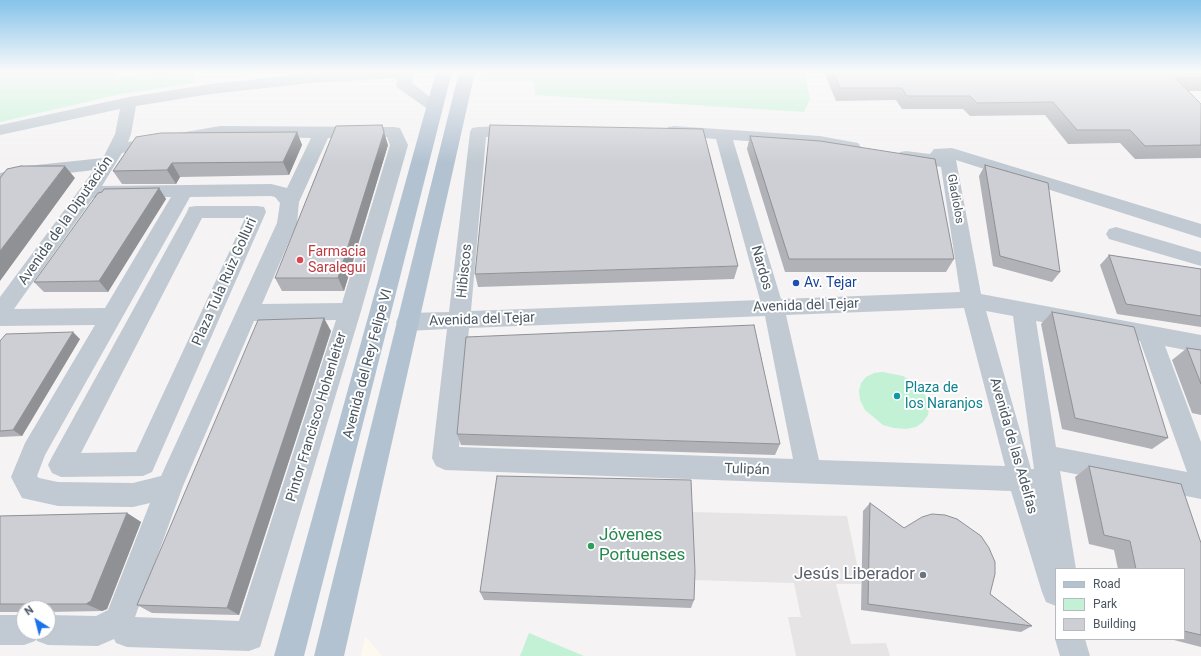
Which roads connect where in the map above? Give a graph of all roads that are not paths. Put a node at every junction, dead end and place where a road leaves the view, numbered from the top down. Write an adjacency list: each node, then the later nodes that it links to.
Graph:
1 (191, 103): 6 (street)
2 (431, 103): 5 (street)
3 (436, 103): 5 (main road, Avenida del Rey Felipe VI)
4 (460, 103): 33 (main road, Avenida del Rey Felipe VI)
5 (435, 107): 53 (main road, Avenida del Rey Felipe VI)
6 (129, 108): 7 (street); 12 (street); 15 (street, Avenida de la Diputación)
7 (0, 130)
8 (532, 130): 32 (street, Hibiscos)
9 (655, 130): 11 (street)
10 (322, 133): 15 (street); 20 (street); 27 (street)
11 (723, 135): 13 (street); 25 (street, Nardos)
12 (0, 142)
13 (866, 149)
14 (889, 153): 16 (street, Gladiolos)
15 (112, 156): 17 (street); 19 (street, Avenida de la Diputación)
16 (936, 161): 21 (street); 24 (street, Gladiolos)
17 (0, 179)
18 (184, 191): 19 (street); 20 (street); 30 (street)
19 (88, 192): 28 (street, Avenida de la Diputación)
20 (290, 202): 29 (street)
21 (1201, 231)
22 (1116, 234): 23 (street)
23 (1201, 260)
24 (972, 300): 25 (street, Avenida del Tejar); 26 (street, Avenida del Tejar); 41 (street, Avenida de las Adelfas)
25 (773, 308): 32 (street, Avenida del Tejar); 39 (street, Nardos)
26 (1023, 309): 34 (street, Avenida del Tejar); 36 (street, Avenida de las Adelfas)
27 (350, 311): 29 (street, Pintor Francisco Hohenleiter); 47 (street, Pintor Francisco Hohenleiter)
28 (0, 313)
29 (246, 314): 43 (street)
30 (111, 316): 31 (street); 43 (street)
31 (0, 318)
32 (460, 321): 33 (street, Avenida del Tejar); 37 (street, Hibiscos)
33 (407, 322): 54 (main road, Avenida del Rey Felipe VI)
34 (1149, 334): 35 (street, Avenida del Tejar); 40 (street)
35 (1201, 344)
36 (1045, 456): 42 (street, Avenida de las Adelfas); 44 (street)
37 (445, 458): 39 (street, Tulipán)
38 (61, 465): 38 (street, Plaza Tula Ruiz Golluri)
39 (809, 472): 41 (street, Tulipán)
40 (1201, 476)
41 (1022, 479): 42 (street, Tulipán); 46 (street, Avenida de las Adelfas)
42 (1049, 484): 45 (street, Avenida de las Adelfas)
43 (170, 486): 47 (street)
44 (1201, 487)
45 (1062, 568)
46 (1055, 589)
47 (119, 620): 50 (street)
48 (0, 630): 49 (street)
49 (16, 630)
50 (56, 630)
51 (1070, 640): 55 (street)
52 (1073, 640): 55 (street)
53 (289, 656)
54 (329, 656)
55 (1076, 656)

